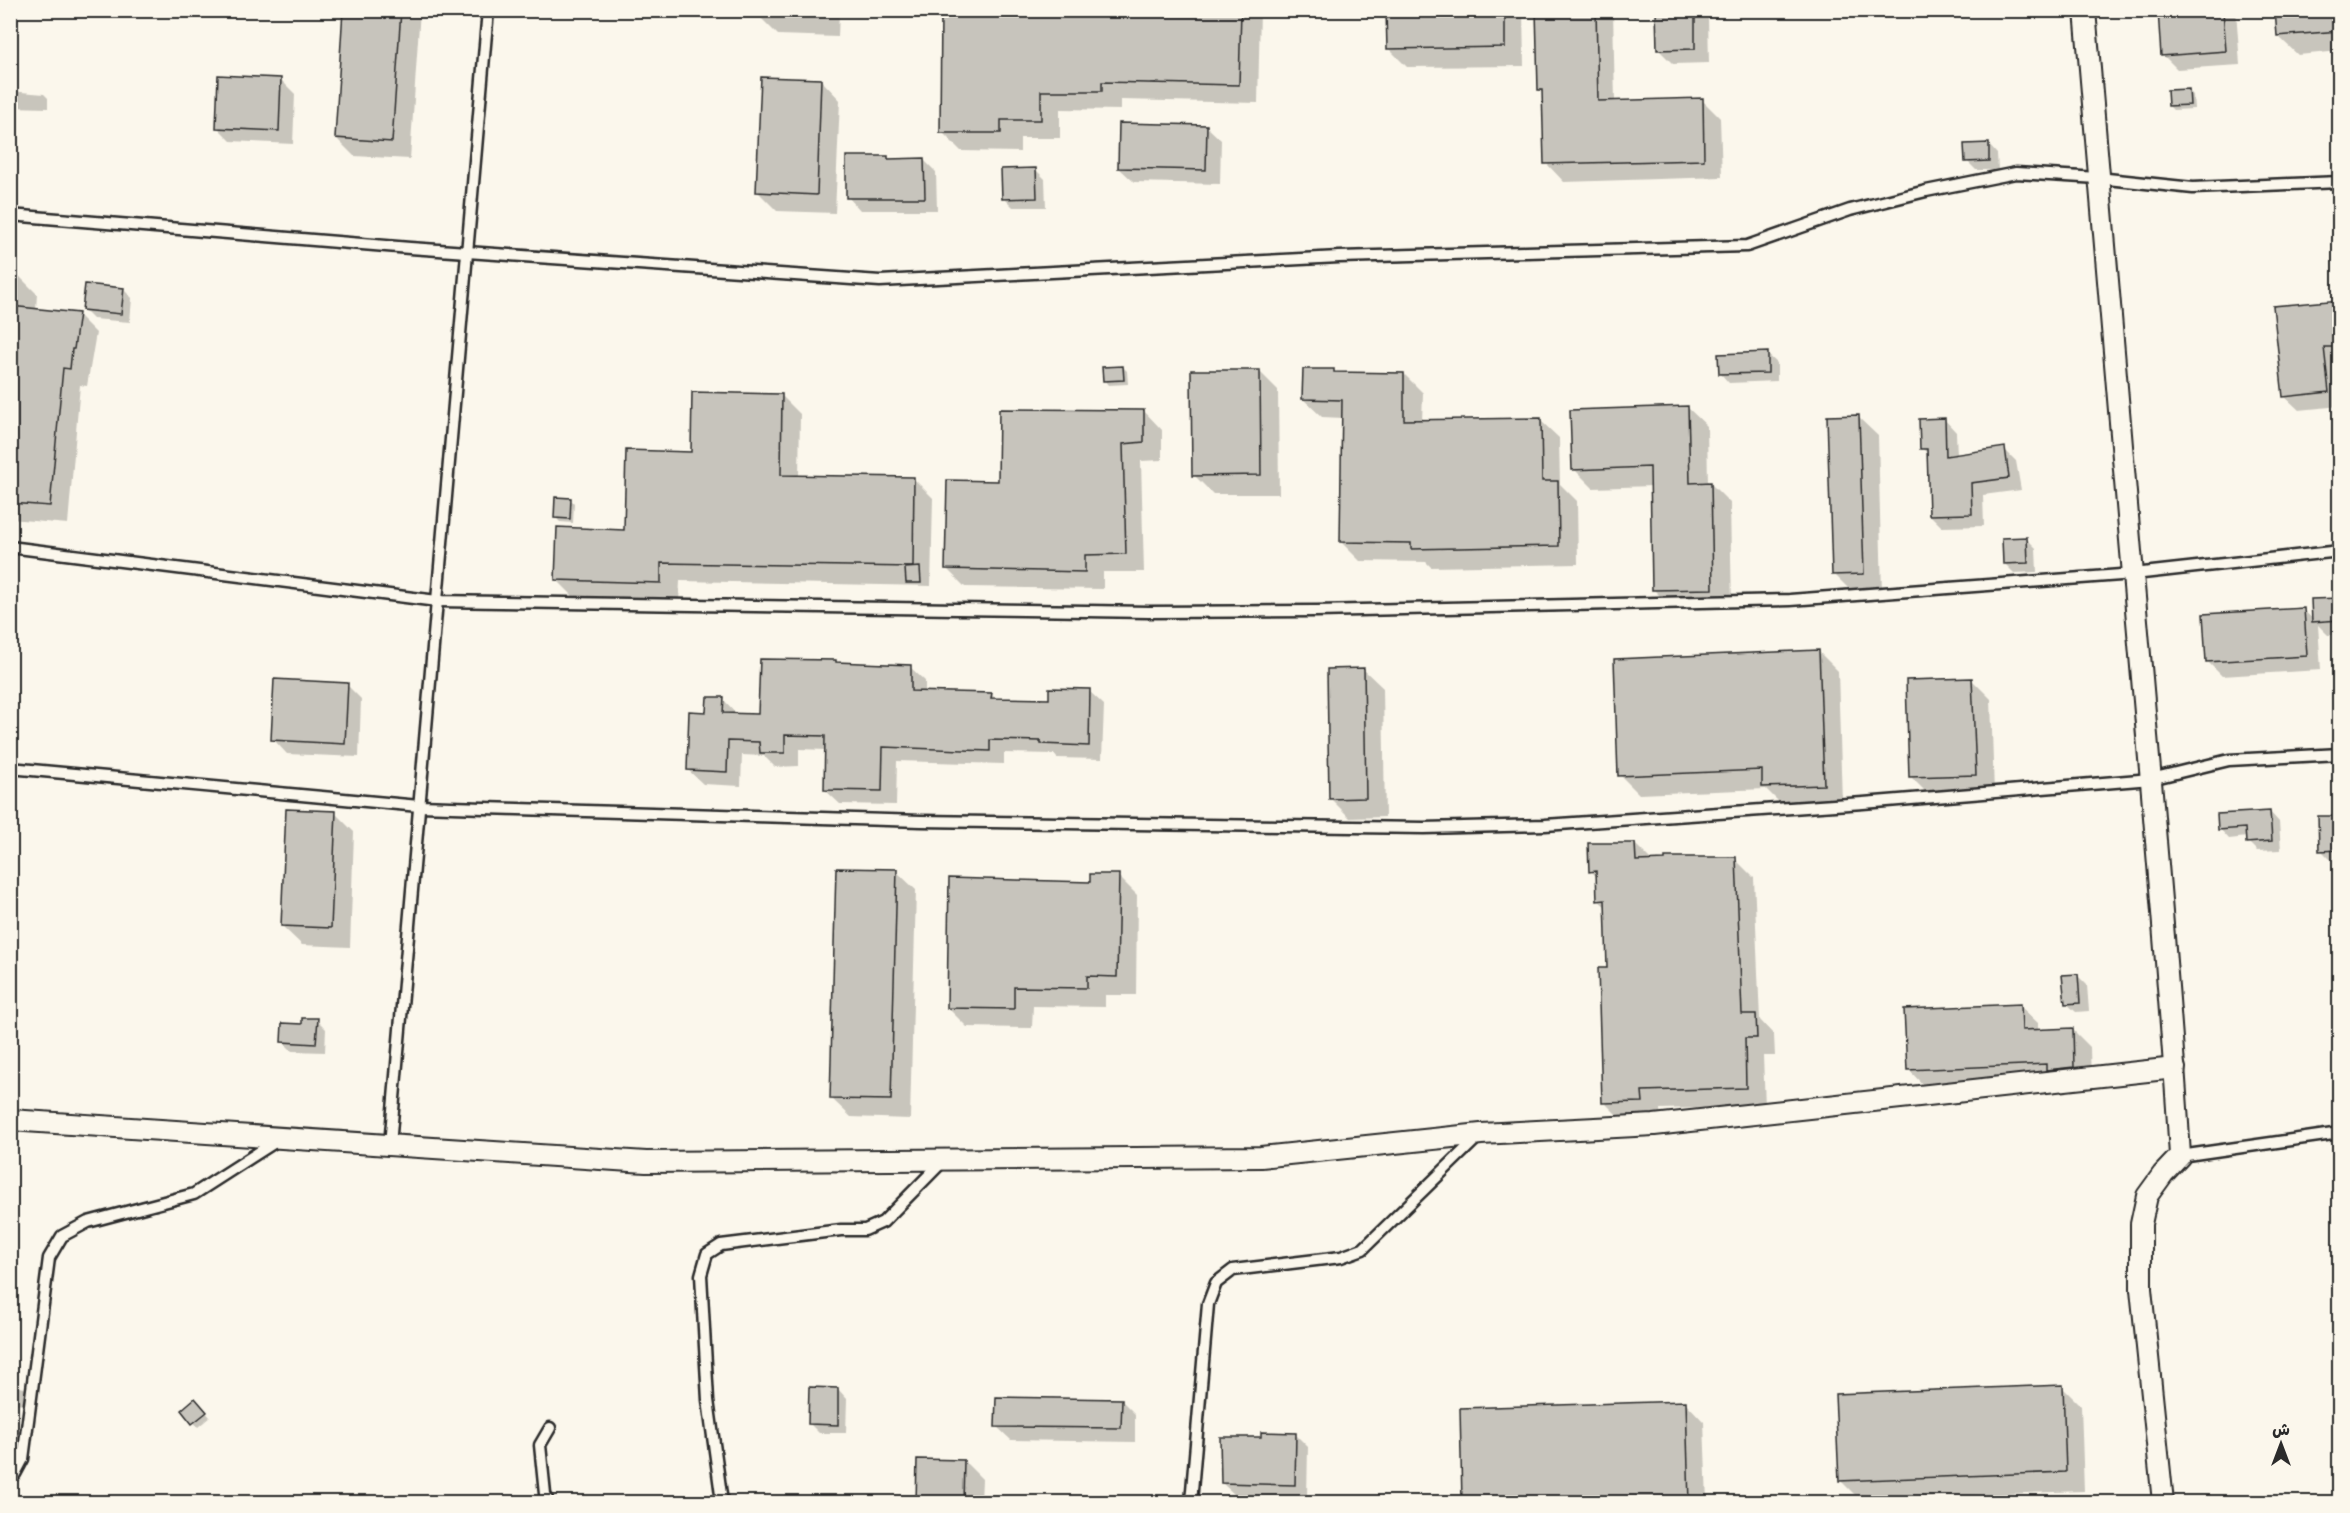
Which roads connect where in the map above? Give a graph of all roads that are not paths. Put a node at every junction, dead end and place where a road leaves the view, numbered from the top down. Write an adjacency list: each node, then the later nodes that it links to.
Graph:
1 (488, 10): 6 (lane)
2 (2085, 10): 3 (street)
3 (2098, 178): 4 (lane); 6 (lane); 9 (street)
4 (2340, 182)
5 (10, 215): 6 (lane)
6 (468, 252): 10 (lane)
7 (10, 547): 10 (lane)
8 (2340, 551): 9 (lane)
9 (2134, 574): 10 (lane); 13 (street)
10 (438, 601): 14 (lane)
11 (2340, 754): 13 (lane)
12 (10, 768): 14 (lane)
13 (2151, 779): 14 (lane); 15 (street)
14 (419, 806): 20 (lane)
15 (2175, 1068): 18 (street); 21 (street)
16 (10, 1120): 19 (street)
17 (2340, 1133): 21 (lane)
18 (1481, 1134): 22 (street); 27 (lane)
19 (280, 1138): 20 (street); 24 (lane)
20 (390, 1145): 22 (street)
21 (2180, 1156): 28 (street)
22 (945, 1160): 26 (lane)
23 (550, 1428): 25 (lane)
24 (10, 1476)
25 (548, 1503)
26 (722, 1503)
27 (1191, 1503)
28 (2163, 1503)

